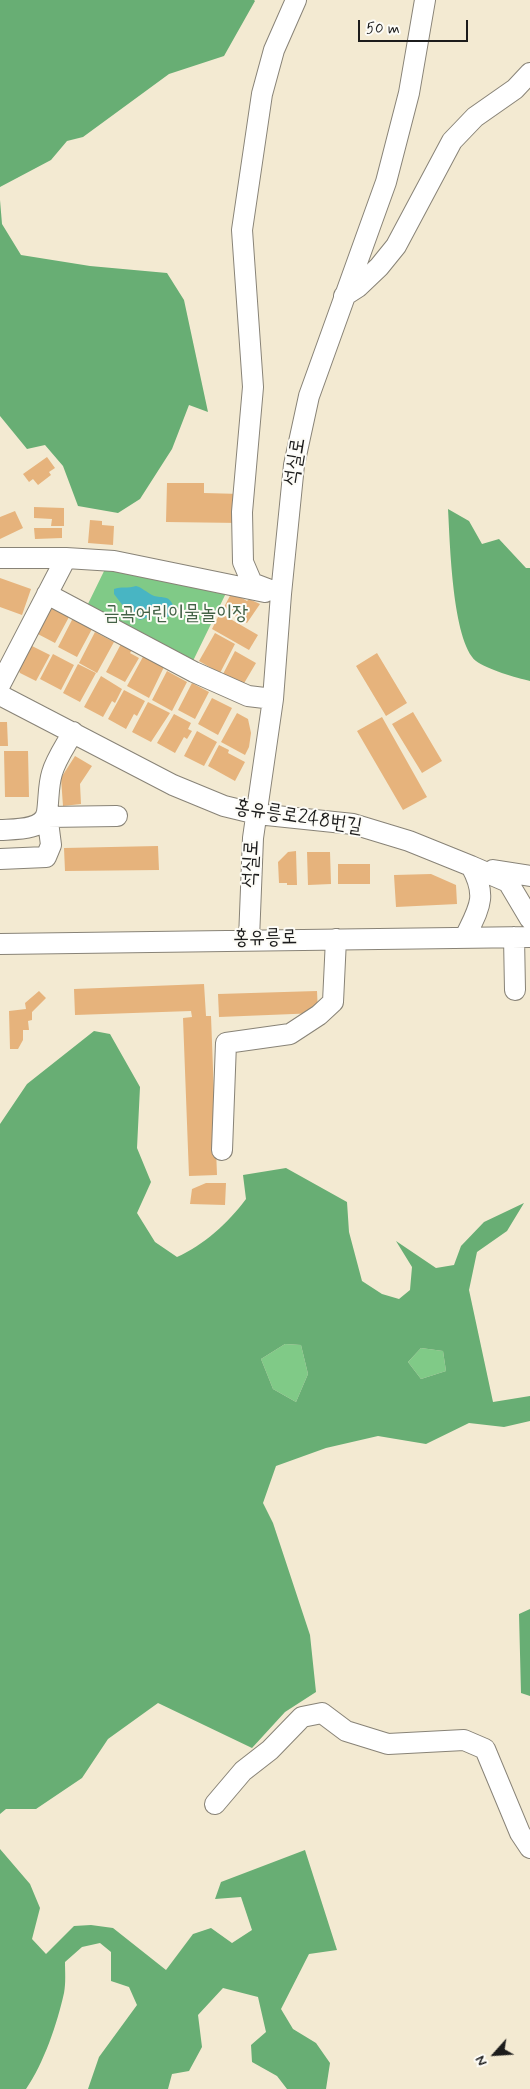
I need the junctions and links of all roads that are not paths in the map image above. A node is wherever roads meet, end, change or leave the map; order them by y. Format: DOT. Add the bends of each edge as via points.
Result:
graph roads {
  1 [pos="296,0"];
  2 [pos="425,0"];
  3 [pos="530,73"];
  4 [pos="344,296"];
  5 [pos="0,558"];
  6 [pos="66,558"];
  7 [pos="47,594"];
  8 [pos="281,594"];
  9 [pos="0,684"];
  10 [pos="0,695"];
  11 [pos="273,700"];
  12 [pos="73,732"];
  13 [pos="257,814"];
  14 [pos="47,816"];
  15 [pos="117,816"];
  16 [pos="0,830"];
  17 [pos="0,859"];
  18 [pos="472,866"];
  19 [pos="530,876"];
  20 [pos="530,919"];
  21 [pos="465,937"];
  22 [pos="522,937"];
  23 [pos="249,939"];
  24 [pos="336,939"];
  25 [pos="0,944"];
  26 [pos="514,990"];
  27 [pos="222,1150"];
  28 [pos="215,1804"];
  29 [pos="530,1848"];
  1 -- 8 [label="street" via="274,50 262,94 242,230 254,388 242,512 243,562 252,584"];
  2 -- 4 [label="street, 석실로" via="409,93 386,182"];
  3 -- 4 [label="street" via="515,90 476,117 452,141 396,246 365,281"];
  4 -- 8 [label="street, 석실로" via="308,396 294,465"];
  5 -- 6 [label="street"];
  6 -- 7 [label="street"];
  6 -- 8 [label="street" via="114,561"];
  7 -- 9 [label="street"];
  7 -- 11 [label="street" via="194,672 248,696"];
  8 -- 11 [label="street, 석실로"];
  10 -- 12 [label="street, 홍유릉로248번길"];
  11 -- 13 [label="street, 석실로"];
  12 -- 13 [label="street, 홍유릉로248번길" via="173,785 224,806"];
  12 -- 14 [label="street" via="52,772"];
  13 -- 18 [label="street, 홍유릉로248번길" via="353,824"];
  13 -- 23 [label="street, 석실로"];
  14 -- 15 [label="street"];
  14 -- 16 [label="street" via="27,828"];
  14 -- 17 [label="street" via="51,845 46,857"];
  18 -- 19 [label="street"];
  18 -- 20 [label="street, 홍유릉로248번길" via="508,882"];
  18 -- 21 [label="street" via="480,882 480,904"];
  21 -- 22 [label="street, 홍유릉로"];
  21 -- 24 [label="street, 홍유릉로"];
  22 -- 26 [label="street"];
  23 -- 24 [label="street, 홍유릉로"];
  23 -- 25 [label="street, 홍유릉로"];
  24 -- 27 [label="street" via="333,1002 290,1034 226,1043"];
  28 -- 29 [label="street" via="243,1771 270,1750 302,1717 322,1713 346,1731 388,1744 464,1740 485,1750 520,1833"];
}
